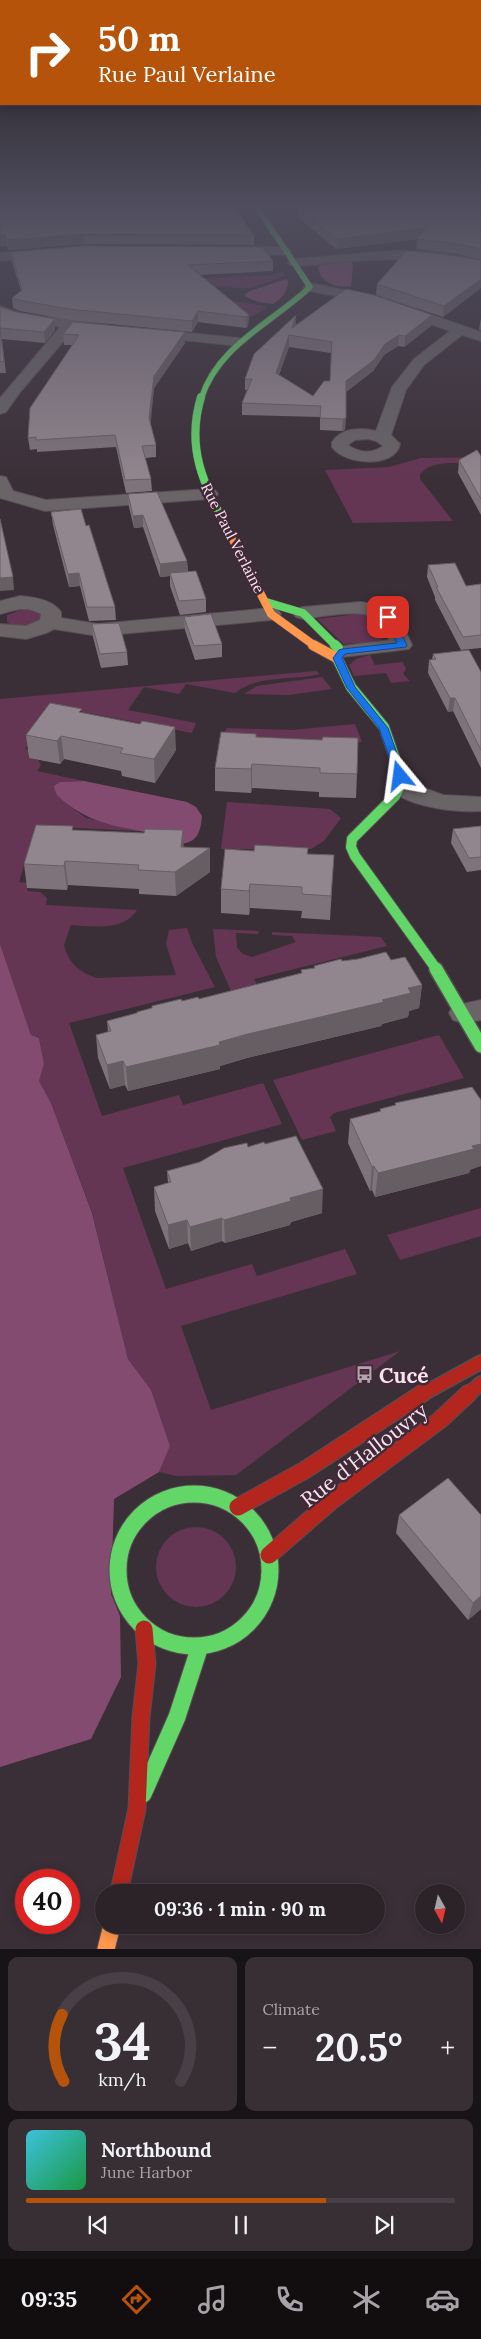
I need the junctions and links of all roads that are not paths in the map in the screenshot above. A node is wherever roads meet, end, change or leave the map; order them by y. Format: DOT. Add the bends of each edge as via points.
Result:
graph roads {
  1 [pos="298,300"];
  2 [pos="373,300"];
  3 [pos="0,310"];
  4 [pos="69,326"];
  5 [pos="116,330"];
  6 [pos="460,330"];
  7 [pos="135,332"];
  8 [pos="481,337"];
  9 [pos="239,342"];
  10 [pos="0,409"];
  11 [pos="382,437"];
  12 [pos="0,482"];
  13 [pos="209,494"];
  14 [pos="0,608"];
  15 [pos="268,608"];
  16 [pos="303,613"];
  17 [pos="50,622"];
  18 [pos="0,630"];
  19 [pos="340,655"];
  20 [pos="400,786"];
  21 [pos="481,804"];
  22 [pos="472,1012"];
  23 [pos="481,1046"];
  24 [pos="481,1362"];
  25 [pos="481,1383"];
  26 [pos="238,1508"];
  27 [pos="269,1555"];
  28 [pos="144,1629"];
  29 [pos="200,1646"];
  30 [pos="137,1809"];
  31 [pos="121,1884"];
  32 [pos="110,1934"];
  33 [pos="106,1949"];
  1 -- 9 [label="street, Rue Paul Verlaine"];
  2 -- 6 [label="street"];
  3 -- 4 [label="street" via="17,317"];
  4 -- 5 [label="street"];
  4 -- 10 [label="street"];
  6 -- 8 [label="street"];
  6 -- 11 [label="street" via="419,362 398,390"];
  7 -- 9 [label="street"];
  9 -- 13 [label="street, Rue Paul Verlaine" via="213,370 199,402 194,440 202,479"];
  12 -- 13 [label="street" via="4,494 45,506"];
  13 -- 15 [label="street, Rue Paul Verlaine"];
  14 -- 17 [label="street" via="25,602 42,605 51,612"];
  15 -- 16 [label="street, Rue Paul Verlaine"];
  15 -- 17 [label="street" via="98,630"];
  15 -- 19 [label="street, Rue Paul Verlaine" via="305,641"];
  16 -- 19 [label="street, Rue Paul Verlaine"];
  16 -- 19 [label="street, Rue Paul Verlaine" via="358,608 378,610 388,617 402,645"];
  17 -- 18 [label="street" via="28,633"];
  19 -- 20 [label="street" via="351,688 384,728 399,766"];
  20 -- 21 [label="street" via="442,804"];
  20 -- 22 [label="street" via="395,796 352,839 351,847 437,971"];
  22 -- 23 [label="street"];
  24 -- 26 [label="street, Rue d'Hallouvry" via="413,1399 305,1470"];
  25 -- 27 [label="street, Rue d'Hallouvry" via="440,1420 330,1502"];
  26 -- 27 [label="street" via="259,1528"];
  26 -- 28 [label="street" via="203,1494 184,1495 149,1509 135,1523 124,1539 118,1558 117,1578 125,1606"];
  27 -- 29 [label="street" via="271,1574 255,1615 241,1633"];
  28 -- 29 [label="street" via="161,1640 181,1646"];
  28 -- 30 [label="street" via="147,1664"];
  29 -- 30 [label="street" via="177,1717"];
  30 -- 31 [label="street"];
  32 -- 33 [label="street"];
}
